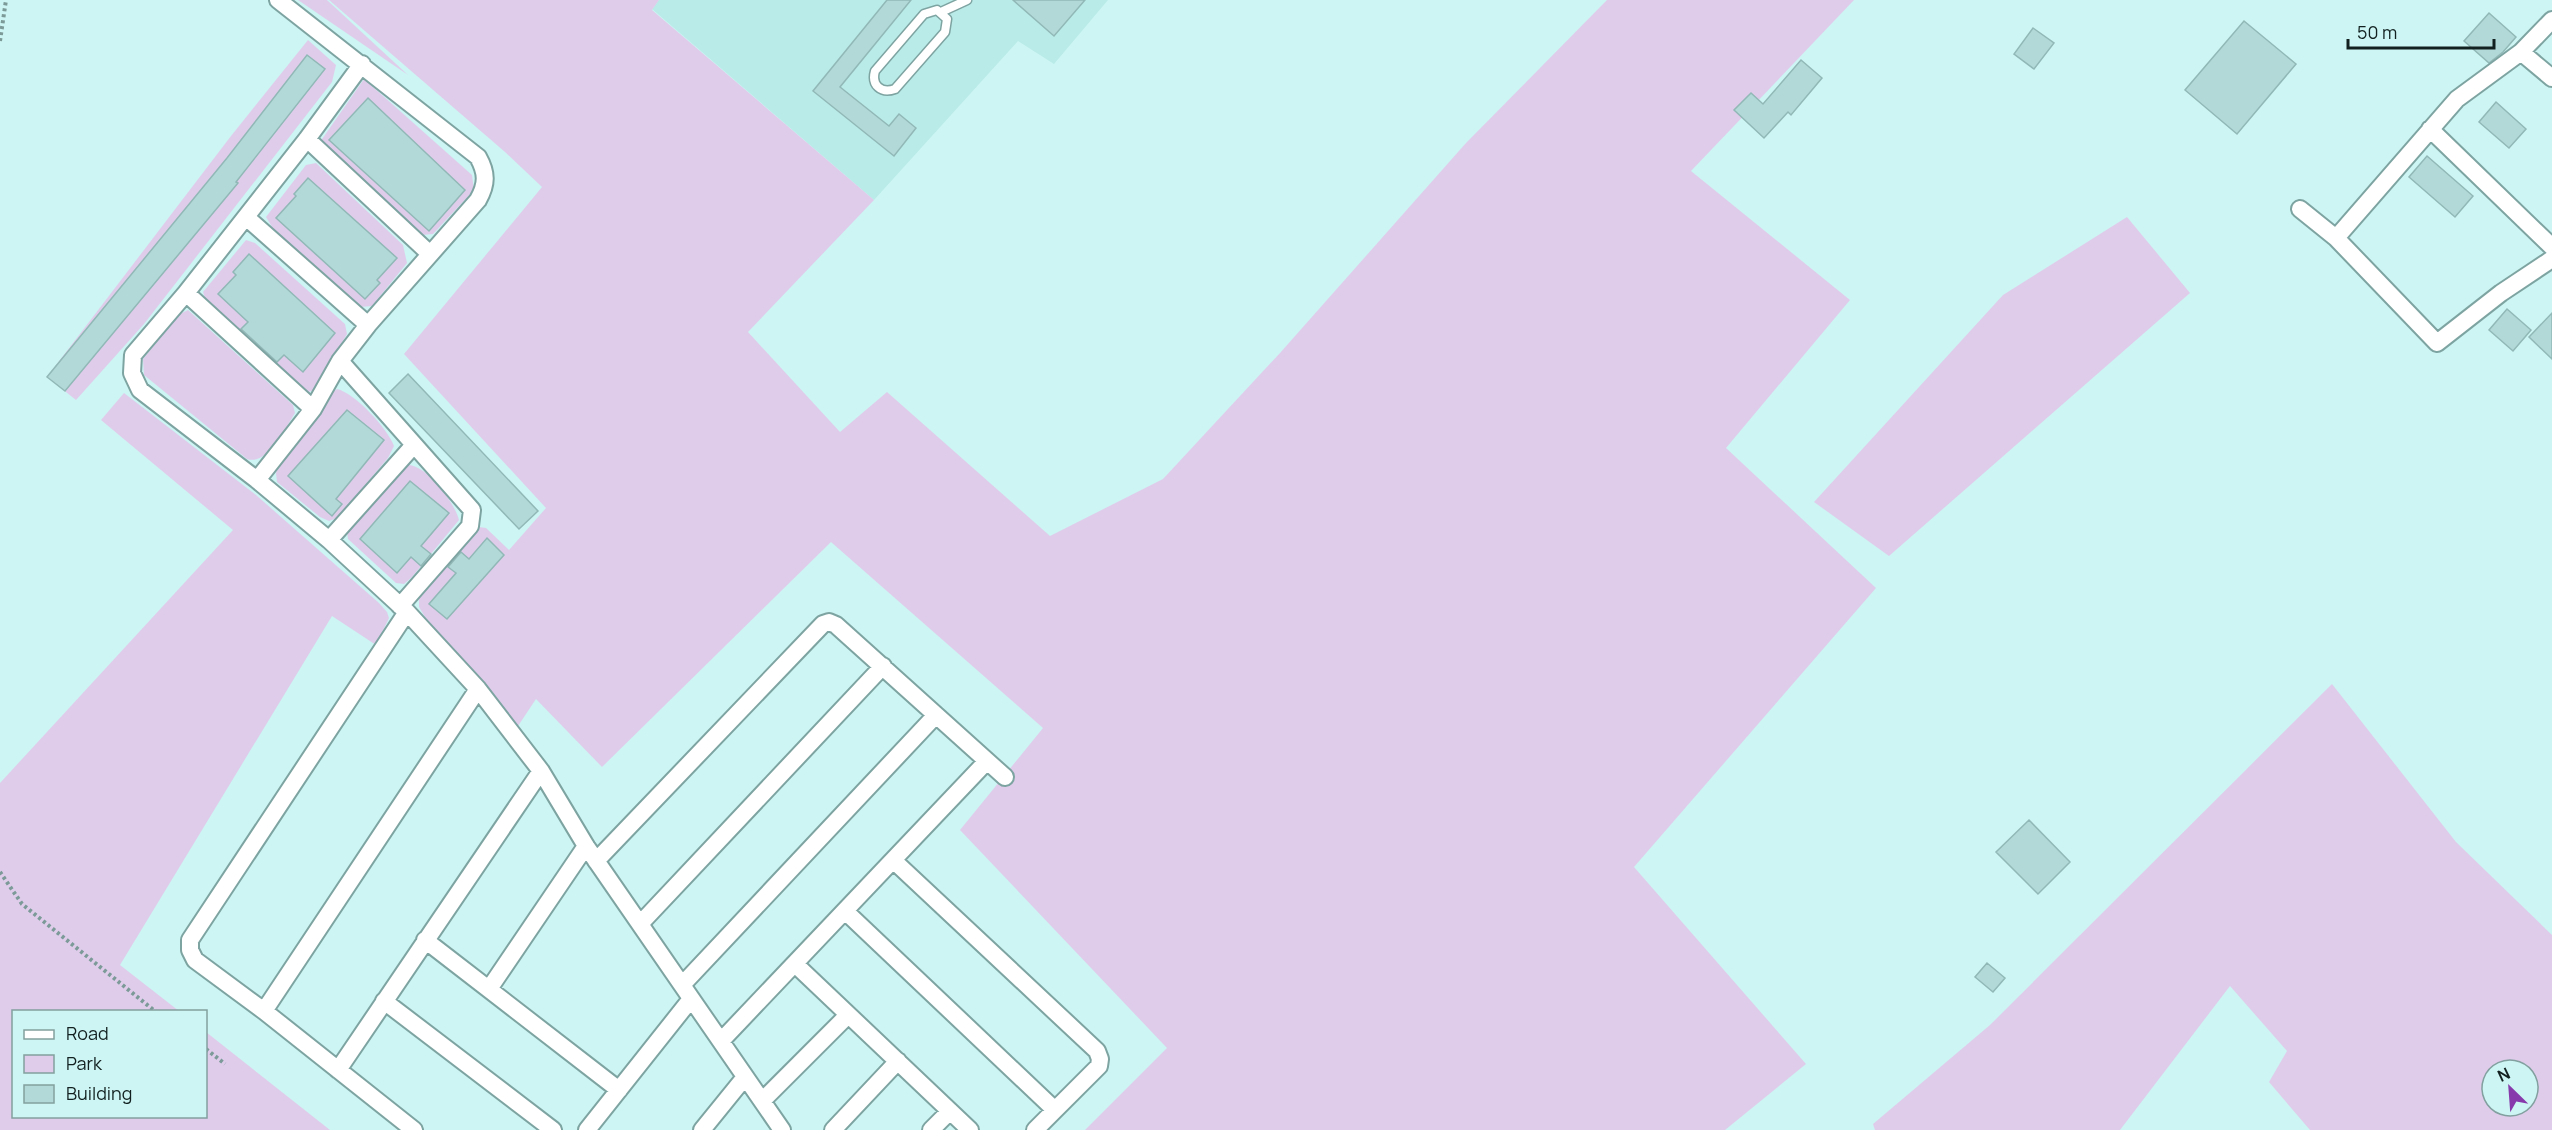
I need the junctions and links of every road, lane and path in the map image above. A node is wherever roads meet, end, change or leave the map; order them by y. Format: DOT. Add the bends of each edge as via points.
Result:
graph roads {
  1 [pos="6,0"];
  2 [pos="278,0"];
  3 [pos="967,0"];
  4 [pos="941,12"];
  5 [pos="2552,21"];
  6 [pos="0,41"];
  7 [pos="2521,52"];
  8 [pos="362,64"];
  9 [pos="2552,78"];
  10 [pos="2430,129"];
  11 [pos="307,139"];
  12 [pos="2300,209"];
  13 [pos="246,218"];
  14 [pos="2336,238"];
  15 [pos="2552,247"];
  16 [pos="429,253"];
  17 [pos="2552,259"];
  18 [pos="186,294"];
  19 [pos="368,324"];
  20 [pos="340,361"];
  21 [pos="313,409"];
  22 [pos="413,446"];
  23 [pos="257,480"];
  24 [pos="329,540"];
  25 [pos="404,609"];
  26 [pos="883,666"];
  27 [pos="478,689"];
  28 [pos="936,715"];
  29 [pos="987,761"];
  30 [pos="541,771"];
  31 [pos="1005,777"];
  32 [pos="586,846"];
  33 [pos="893,860"];
  34 [pos="596,861"];
  35 [pos="0,872"];
  36 [pos="845,911"];
  37 [pos="640,924"];
  38 [pos="425,940"];
  39 [pos="795,964"];
  40 [pos="489,989"];
  41 [pos="687,992"];
  42 [pos="384,1001"];
  43 [pos="155,1010"];
  44 [pos="264,1011"];
  45 [pos="848,1015"];
  46 [pos="721,1041"];
  47 [pos="207,1050"];
  48 [pos="898,1061"];
  49 [pos="225,1064"];
  50 [pos="338,1070"];
  51 [pos="745,1077"];
  52 [pos="619,1090"];
  53 [pos="762,1101"];
  54 [pos="1055,1110"];
  55 [pos="950,1111"];
  56 [pos="414,1130"];
  57 [pos="553,1130"];
  58 [pos="587,1130"];
  59 [pos="702,1130"];
  60 [pos="782,1130"];
  61 [pos="833,1130"];
  62 [pos="931,1130"];
  63 [pos="970,1130"];
  64 [pos="1035,1130"];
  1 -- 6 [label="path"];
  2 -- 8 [label="street"];
  3 -- 4 [label="lane"];
  4 -- 4 [label="lane" via="932,10 924,14 875,71 878,87 886,91 895,89 945,32 948,24"];
  5 -- 7 [label="street"];
  7 -- 9 [label="street"];
  7 -- 10 [label="street" via="2457,99"];
  8 -- 11 [label="street"];
  8 -- 16 [label="street" via="478,157 484,168 486,180 478,200"];
  10 -- 14 [label="street"];
  10 -- 15 [label="street"];
  11 -- 13 [label="street"];
  11 -- 16 [label="street"];
  12 -- 14 [label="street"];
  13 -- 18 [label="street"];
  13 -- 19 [label="street"];
  14 -- 17 [label="street" via="2437,343"];
  16 -- 19 [label="street"];
  18 -- 21 [label="street"];
  18 -- 23 [label="street" via="133,355 135,382 140,390"];
  19 -- 20 [label="street"];
  20 -- 21 [label="street"];
  20 -- 22 [label="street"];
  21 -- 23 [label="street"];
  22 -- 24 [label="street"];
  22 -- 25 [label="street" via="470,506 472,516 470,526"];
  23 -- 24 [label="street"];
  24 -- 25 [label="street"];
  25 -- 27 [label="street"];
  25 -- 44 [label="street" via="190,940 195,960"];
  26 -- 28 [label="street"];
  26 -- 34 [label="street" via="836,625 823,624"];
  26 -- 37 [label="street"];
  27 -- 30 [label="street"];
  27 -- 44 [label="street"];
  28 -- 29 [label="street"];
  28 -- 41 [label="street"];
  29 -- 31 [label="street"];
  29 -- 33 [label="street"];
  30 -- 32 [label="street"];
  30 -- 38 [label="street"];
  32 -- 34 [label="street"];
  32 -- 40 [label="street"];
  33 -- 36 [label="street"];
  33 -- 54 [label="street" via="1097,1051 1099,1066"];
  34 -- 37 [label="street"];
  35 -- 43 [label="path" via="22,904"];
  36 -- 39 [label="street"];
  36 -- 54 [label="street"];
  37 -- 41 [label="street"];
  38 -- 40 [label="street"];
  38 -- 42 [label="street"];
  39 -- 45 [label="street"];
  39 -- 46 [label="street"];
  40 -- 52 [label="street"];
  41 -- 46 [label="street"];
  41 -- 52 [label="street"];
  42 -- 50 [label="street"];
  42 -- 57 [label="street"];
  44 -- 50 [label="street"];
  45 -- 48 [label="street"];
  45 -- 53 [label="street"];
  46 -- 51 [label="street"];
  47 -- 49 [label="path"];
  48 -- 55 [label="street"];
  48 -- 61 [label="street"];
  50 -- 56 [label="street"];
  51 -- 53 [label="street"];
  51 -- 59 [label="street"];
  52 -- 58 [label="street"];
  53 -- 60 [label="street"];
  54 -- 64 [label="street"];
  55 -- 62 [label="street"];
  55 -- 63 [label="street"];
}
